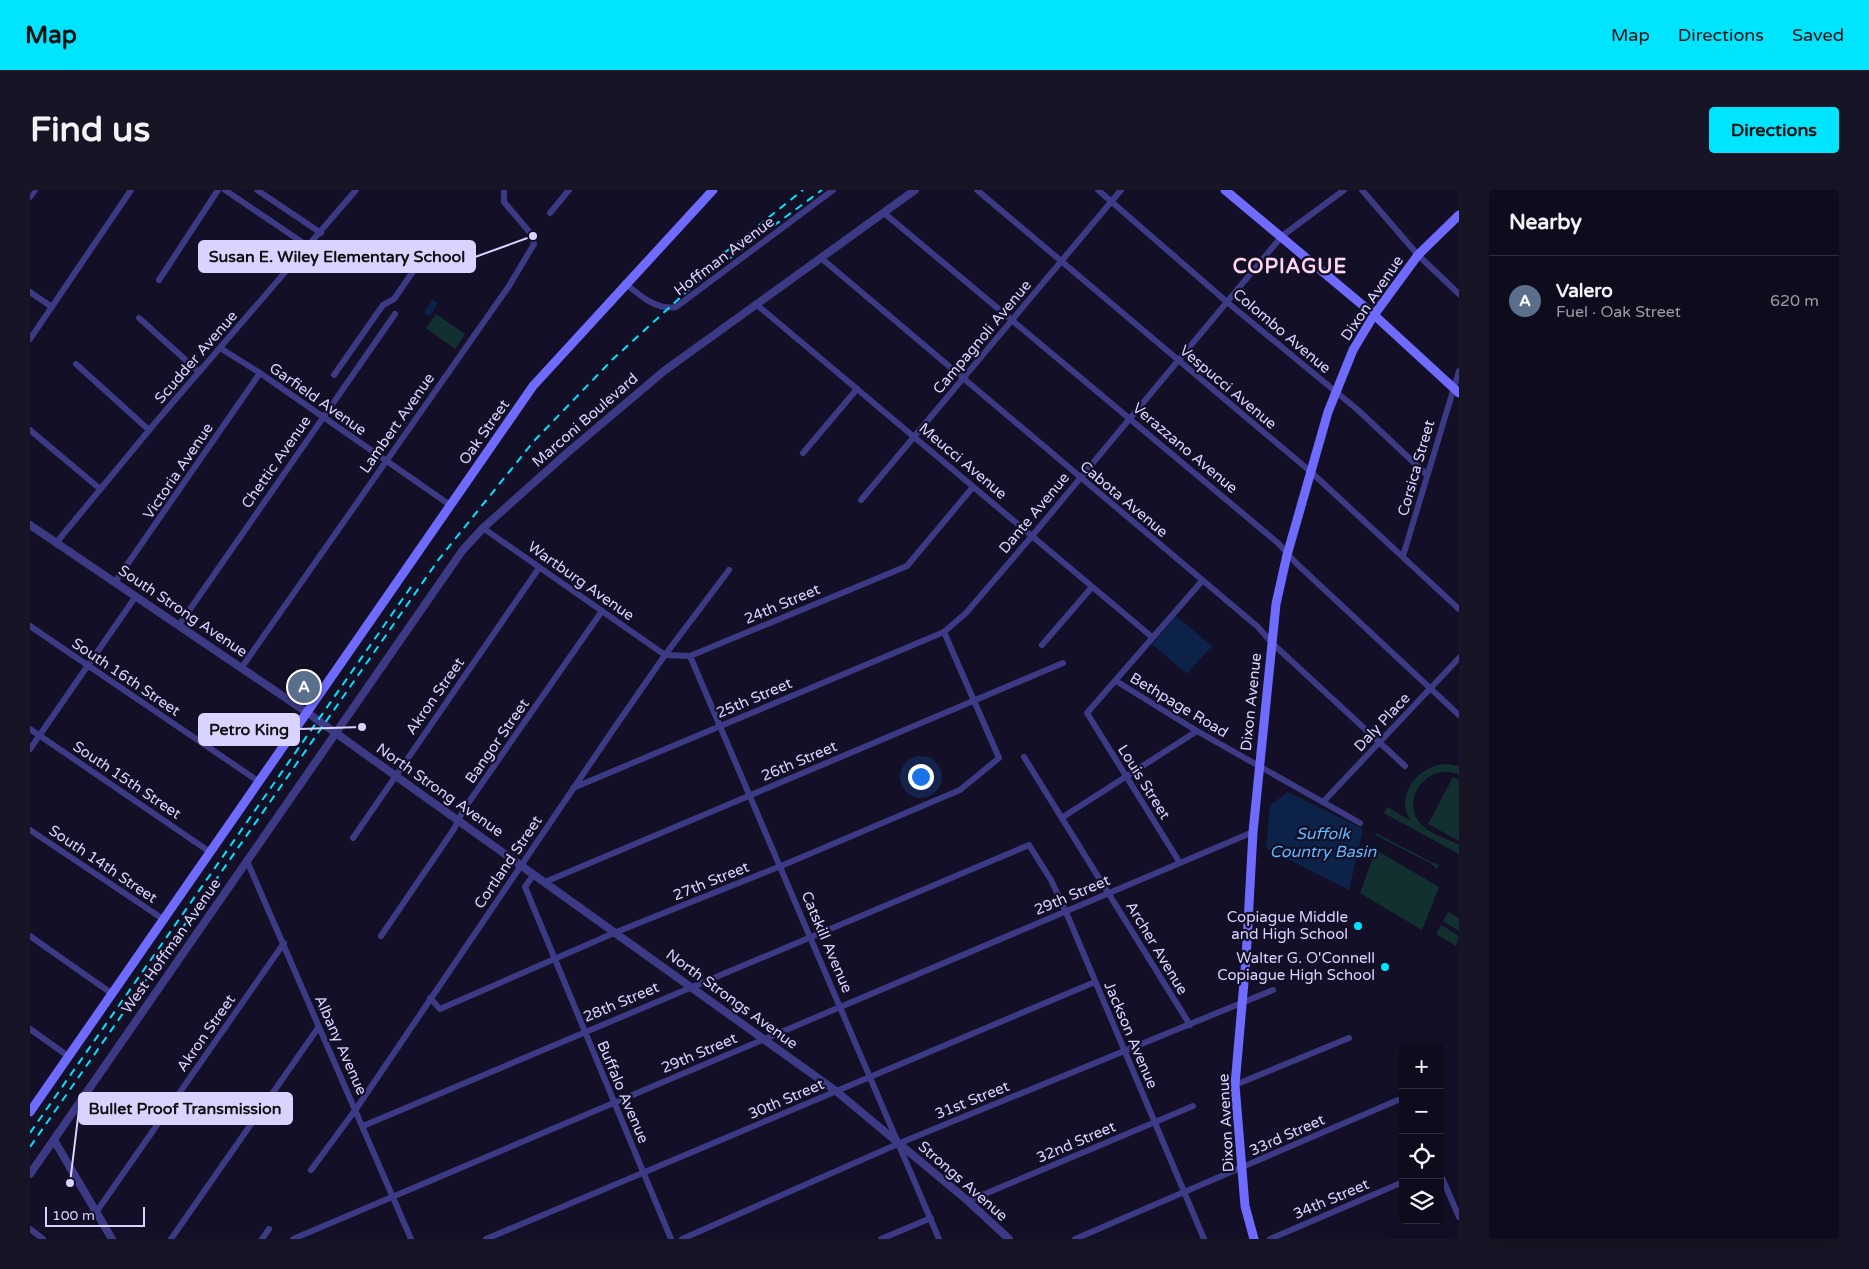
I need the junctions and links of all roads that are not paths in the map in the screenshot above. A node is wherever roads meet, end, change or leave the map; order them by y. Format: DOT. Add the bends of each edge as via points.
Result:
graph roads {
  1 [pos="35,190"];
  2 [pos="131,190"];
  3 [pos="218,190"];
  4 [pos="225,190"];
  5 [pos="257,190"];
  6 [pos="356,190"];
  7 [pos="504,190"];
  8 [pos="569,190"];
  9 [pos="713,190"];
  10 [pos="833,190"];
  11 [pos="915,190"];
  12 [pos="976,190"];
  13 [pos="1098,190"];
  14 [pos="1121,190"];
  15 [pos="1225,190"];
  16 [pos="1344,190"];
  17 [pos="1362,190"];
  18 [pos="30,197"];
  19 [pos="1112,201"];
  20 [pos="550,212"];
  21 [pos="884,213"];
  22 [pos="1459,215"];
  23 [pos="320,233"];
  24 [pos="1282,236"];
  25 [pos="309,247"];
  26 [pos="1418,255"];
  27 [pos="821,258"];
  28 [pos="1062,262"];
  29 [pos="412,273"];
  30 [pos="160,280"];
  31 [pos="625,283"];
  32 [pos="30,292"];
  33 [pos="1459,294"];
  34 [pos="1227,302"];
  35 [pos="757,305"];
  36 [pos="52,307"];
  37 [pos="395,314"];
  38 [pos="1374,315"];
  39 [pos="138,318"];
  40 [pos="1014,319"];
  41 [pos="30,339"];
  42 [pos="220,348"];
  43 [pos="1178,362"];
  44 [pos="76,364"];
  45 [pos="1459,371"];
  46 [pos="199,372"];
  47 [pos="260,373"];
  48 [pos="334,376"];
  49 [pos="964,379"];
  50 [pos="856,389"];
  51 [pos="1456,390"];
  52 [pos="1336,392"];
  53 [pos="322,418"];
  54 [pos="1129,418"];
  55 [pos="30,430"];
  56 [pos="149,430"];
  57 [pos="914,437"];
  58 [pos="803,454"];
  59 [pos="385,461"];
  60 [pos="1311,472"];
  61 [pos="1426,474"];
  62 [pos="1080,478"];
  63 [pos="973,487"];
  64 [pos="99,488"];
  65 [pos="861,500"];
  66 [pos="450,506"];
  67 [pos="30,525"];
  68 [pos="483,528"];
  69 [pos="1032,536"];
  70 [pos="56,543"];
  71 [pos="1287,555"];
  72 [pos="1403,556"];
  73 [pos="539,568"];
  74 [pos="729,570"];
  75 [pos="1202,581"];
  76 [pos="115,582"];
  77 [pos="1092,587"];
  78 [pos="136,596"];
  79 [pos="1459,609"];
  80 [pos="602,611"];
  81 [pos="179,625"];
  82 [pos="30,626"];
  83 [pos="944,632"];
  84 [pos="1152,637"];
  85 [pos="1272,643"];
  86 [pos="1042,645"];
  87 [pos="665,655"];
  88 [pos="690,656"];
  89 [pos="1459,658"];
  90 [pos="1063,663"];
  91 [pos="87,666"];
  92 [pos="242,667"];
  93 [pos="1116,681"];
  94 [pos="1430,689"];
  95 [pos="974,701"];
  96 [pos="305,711"];
  97 [pos="1459,714"];
  98 [pos="320,722"];
  99 [pos="722,725"];
  100 [pos="30,729"];
  101 [pos="1197,731"];
  102 [pos="334,733"];
  103 [pos="39,735"];
  104 [pos="1379,743"];
  105 [pos="30,749"];
  106 [pos="1024,757"];
  107 [pos="1258,766"];
  108 [pos="1405,766"];
  109 [pos="397,776"];
  110 [pos="1126,776"];
  111 [pos="258,781"];
  112 [pos="573,788"];
  113 [pos="751,795"];
  114 [pos="1323,802"];
  115 [pos="1063,817"];
  116 [pos="458,819"];
  117 [pos="1360,823"];
  118 [pos="30,830"];
  119 [pos="1253,832"];
  120 [pos="354,838"];
  121 [pos="1029,845"];
  122 [pos="210,852"];
  123 [pos="247,861"];
  124 [pos="1180,863"];
  125 [pos="522,865"];
  126 [pos="781,866"];
  127 [pos="534,874"];
  128 [pos="545,882"];
  129 [pos="1109,893"];
  130 [pos="1066,912"];
  131 [pos="163,919"];
  132 [pos="614,933"];
  133 [pos="30,936"];
  134 [pos="381,936"];
  135 [pos="811,936"];
  136 [pos="284,943"];
  137 [pos="555,960"];
  138 [pos="1096,982"];
  139 [pos="691,986"];
  140 [pos="1273,990"];
  141 [pos="111,993"];
  142 [pos="432,1001"];
  143 [pos="1242,1003"];
  144 [pos="841,1007"];
  145 [pos="1190,1025"];
  146 [pos="318,1028"];
  147 [pos="30,1029"];
  148 [pos="584,1032"];
  149 [pos="1349,1038"];
  150 [pos="763,1040"];
  151 [pos="1125,1052"];
  152 [pos="68,1056"];
  153 [pos="870,1076"];
  154 [pos="1235,1086"];
  155 [pos="836,1091"];
  156 [pos="1398,1100"];
  157 [pos="613,1103"];
  158 [pos="1193,1106"];
  159 [pos="356,1109"];
  160 [pos="30,1112"];
  161 [pos="1154,1122"];
  162 [pos="363,1126"];
  163 [pos="54,1140"];
  164 [pos="900,1143"];
  165 [pos="1241,1169"];
  166 [pos="311,1170"];
  167 [pos="644,1173"];
  168 [pos="30,1174"];
  169 [pos="1443,1179"];
  170 [pos="1399,1184"];
  171 [pos="1184,1193"];
  172 [pos="393,1197"];
  173 [pos="968,1201"];
  174 [pos="97,1211"];
  175 [pos="1459,1217"];
  176 [pos="930,1218"];
  177 [pos="30,1229"];
  178 [pos="269,1229"];
  179 [pos="43,1239"];
  180 [pos="112,1239"];
  181 [pos="170,1239"];
  182 [pos="262,1239"];
  183 [pos="293,1239"];
  184 [pos="411,1239"];
  185 [pos="486,1239"];
  186 [pos="671,1239"];
  187 [pos="682,1239"];
  188 [pos="881,1239"];
  189 [pos="939,1239"];
  190 [pos="1009,1239"];
  191 [pos="1075,1239"];
  192 [pos="1204,1239"];
  193 [pos="1254,1239"];
  194 [pos="1270,1239"];
  1 -- 18 [label="street"];
  2 -- 36 [label="street"];
  3 -- 30 [label="street"];
  4 -- 25 [label="street"];
  5 -- 23 [label="street"];
  6 -- 23 [label="street, Scudder Avenue"];
  7 -- 59 [label="street, Lambert Avenue" via="504,202 532,235 534,244 509,286"];
  8 -- 20 [label="street"];
  9 -- 31 [label="main road, Oak Street"];
  10 -- 31 [label="street, Hoffman Avenue" via="676,307 668,309 646,300"];
  11 -- 21 [label="street, Marconi Boulevard"];
  12 -- 28 [label="street, Vespucci Avenue"];
  13 -- 19 [label="street, Colombo Avenue"];
  14 -- 19 [label="street, Campagnoli Avenue"];
  15 -- 24 [label="main road"];
  16 -- 24 [label="street, Dante Avenue"];
  17 -- 26 [label="street"];
  19 -- 28 [label="street, Campagnoli Avenue"];
  19 -- 34 [label="street, Colombo Avenue"];
  21 -- 27 [label="street, Marconi Boulevard"];
  21 -- 40 [label="street, Verazzano Avenue"];
  22 -- 26 [label="main road, Dixon Avenue"];
  23 -- 25 [label="street, Scudder Avenue"];
  24 -- 34 [label="street, Dante Avenue"];
  24 -- 38 [label="main road"];
  25 -- 42 [label="street, Scudder Avenue"];
  26 -- 33 [label="street"];
  26 -- 38 [label="main road, Dixon Avenue"];
  27 -- 35 [label="street, Marconi Boulevard"];
  27 -- 49 [label="street, Cabota Avenue"];
  28 -- 40 [label="street, Campagnoli Avenue"];
  28 -- 43 [label="street, Vespucci Avenue"];
  29 -- 48 [label="street" via="394,299 383,305"];
  31 -- 66 [label="main road, Oak Street" via="533,386"];
  32 -- 36 [label="street"];
  34 -- 43 [label="street, Dante Avenue"];
  34 -- 52 [label="street, Colombo Avenue"];
  35 -- 50 [label="street, Meucci Avenue"];
  35 -- 68 [label="street, Marconi Boulevard" via="623,404"];
  36 -- 41 [label="street"];
  37 -- 53 [label="street, Chettic Avenue"];
  38 -- 51 [label="main road"];
  38 -- 52 [label="main road, Dixon Avenue" via="1353,350"];
  39 -- 46 [label="street"];
  40 -- 49 [label="street, Campagnoli Avenue"];
  40 -- 54 [label="street, Verazzano Avenue"];
  42 -- 46 [label="street, Scudder Avenue"];
  42 -- 47 [label="street, Garfield Avenue"];
  43 -- 54 [label="street, Dante Avenue"];
  43 -- 60 [label="street, Vespucci Avenue"];
  44 -- 56 [label="street"];
  45 -- 51 [label="street, Corsica Street"];
  46 -- 56 [label="street, Scudder Avenue"];
  47 -- 53 [label="street, Garfield Avenue"];
  47 -- 76 [label="street, Victoria Avenue"];
  49 -- 57 [label="street, Campagnoli Avenue"];
  49 -- 62 [label="street, Cabota Avenue"];
  50 -- 57 [label="street, Meucci Avenue"];
  50 -- 58 [label="street"];
  51 -- 61 [label="street, Corsica Street"];
  52 -- 60 [label="main road, Dixon Avenue"];
  52 -- 61 [label="street, Colombo Avenue"];
  53 -- 59 [label="street, Garfield Avenue"];
  53 -- 81 [label="street, Chettic Avenue"];
  54 -- 62 [label="street, Dante Avenue"];
  54 -- 71 [label="street, Verazzano Avenue" via="1278,543"];
  55 -- 64 [label="street"];
  56 -- 64 [label="street, Scudder Avenue"];
  57 -- 63 [label="street, Meucci Avenue"];
  57 -- 65 [label="street, Campagnoli Avenue"];
  59 -- 66 [label="street, Garfield Avenue"];
  59 -- 92 [label="street, Lambert Avenue"];
  60 -- 71 [label="main road, Dixon Avenue"];
  60 -- 72 [label="street, Vespucci Avenue"];
  61 -- 72 [label="street, Corsica Street"];
  62 -- 69 [label="street, Dante Avenue"];
  62 -- 75 [label="street, Cabota Avenue"];
  63 -- 69 [label="street, Meucci Avenue"];
  63 -- 88 [label="street, 24th Street" via="907,566"];
  64 -- 70 [label="street, Scudder Avenue"];
  66 -- 96 [label="main road, Oak Street"];
  67 -- 70 [label="street, South Strong Avenue"];
  68 -- 73 [label="street, Wartburg Avenue"];
  68 -- 102 [label="street, Marconi Boulevard" via="458,556"];
  69 -- 77 [label="street, Meucci Avenue"];
  69 -- 83 [label="street, Dante Avenue" via="966,613"];
  70 -- 76 [label="street, South Strong Avenue"];
  71 -- 85 [label="main road, Dixon Avenue" via="1276,604"];
  71 -- 94 [label="street, Verazzano Avenue"];
  72 -- 79 [label="street, Vespucci Avenue"];
  73 -- 80 [label="street, Wartburg Avenue"];
  73 -- 109 [label="street, Akron Street"];
  74 -- 87 [label="street, Cortland Street"];
  75 -- 84 [label="street"];
  75 -- 85 [label="street, Cabota Avenue" via="1258,627"];
  76 -- 78 [label="street, South Strong Avenue"];
  77 -- 84 [label="street, Meucci Avenue"];
  77 -- 86 [label="street"];
  78 -- 81 [label="street, South Strong Avenue"];
  78 -- 91 [label="street"];
  80 -- 87 [label="street, Wartburg Avenue"];
  80 -- 116 [label="street, Bangor Street"];
  81 -- 92 [label="street, South Strong Avenue"];
  82 -- 91 [label="street, South 16th Street"];
  83 -- 95 [label="street"];
  83 -- 99 [label="street, 25th Street"];
  84 -- 93 [label="street"];
  85 -- 104 [label="street, Cabota Avenue"];
  85 -- 107 [label="main road, Dixon Avenue"];
  87 -- 88 [label="street, 24th Street"];
  87 -- 112 [label="street, Cortland Street"];
  88 -- 99 [label="street, Catskill Avenue"];
  89 -- 94 [label="street, Daly Place"];
  90 -- 95 [label="street, 26th Street"];
  91 -- 103 [label="street"];
  91 -- 111 [label="street, South 16th Street"];
  92 -- 96 [label="street, South Strong Avenue"];
  93 -- 101 [label="street, Bethpage Road"];
  93 -- 110 [label="street, Louis Street" via="1087,713"];
  94 -- 97 [label="street, Verazzano Avenue"];
  94 -- 104 [label="street, Daly Place"];
  95 -- 113 [label="street, 26th Street"];
  95 -- 126 [label="street, 27th Street" via="999,758 960,790"];
  96 -- 98 [label="street, South Strong Avenue"];
  96 -- 111 [label="main road, West Hoffman Avenue"];
  98 -- 102 [label="street, North Strong Avenue"];
  99 -- 112 [label="street, 25th Street"];
  99 -- 113 [label="street, Catskill Avenue"];
  100 -- 103 [label="street, South 15th Street"];
  101 -- 107 [label="street, Bethpage Road"];
  101 -- 110 [label="street"];
  102 -- 109 [label="street, North Strong Avenue"];
  102 -- 123 [label="street, West Hoffman Avenue"];
  103 -- 105 [label="street"];
  103 -- 122 [label="street, South 15th Street"];
  104 -- 108 [label="street, Cabota Avenue"];
  104 -- 114 [label="street, Daly Place"];
  106 -- 115 [label="street, Archer Avenue"];
  107 -- 114 [label="street, Bethpage Road"];
  107 -- 119 [label="main road, Dixon Avenue"];
  109 -- 116 [label="street, North Strong Avenue"];
  109 -- 120 [label="street, Akron Street"];
  110 -- 115 [label="street"];
  110 -- 124 [label="street, Louis Street"];
  111 -- 122 [label="main road, West Hoffman Avenue"];
  112 -- 125 [label="street, Cortland Street"];
  113 -- 126 [label="street, Catskill Avenue"];
  113 -- 128 [label="street, 26th Street"];
  114 -- 117 [label="street, Bethpage Road"];
  115 -- 129 [label="street, Archer Avenue"];
  116 -- 125 [label="street, North Strong Avenue"];
  116 -- 134 [label="street, Bangor Street"];
  118 -- 131 [label="street, South 14th Street"];
  119 -- 124 [label="street, 29th Street"];
  119 -- 143 [label="main road, Dixon Avenue"];
  121 -- 130 [label="street, Jackson Avenue"];
  121 -- 135 [label="street, 28th Street"];
  122 -- 131 [label="main road, West Hoffman Avenue"];
  123 -- 136 [label="street, Albany Avenue"];
  123 -- 163 [label="street, West Hoffman Avenue"];
  124 -- 129 [label="street, 29th Street"];
  125 -- 127 [label="street, North Strong Avenue"];
  125 -- 142 [label="street, Cortland Street"];
  126 -- 132 [label="street, 27th Street"];
  126 -- 135 [label="street, Catskill Avenue"];
  127 -- 128 [label="street, North Strong Avenue"];
  127 -- 137 [label="street, Buffalo Avenue" via="524,887"];
  128 -- 132 [label="street, North Strongs Avenue"];
  129 -- 130 [label="street, 29th Street"];
  129 -- 145 [label="street, Archer Avenue"];
  130 -- 138 [label="street, Jackson Avenue"];
  130 -- 144 [label="street, 29th Street"];
  131 -- 141 [label="main road, West Hoffman Avenue"];
  132 -- 137 [label="street, 27th Street"];
  132 -- 139 [label="street, North Strongs Avenue"];
  133 -- 141 [label="street"];
  135 -- 139 [label="street, 28th Street"];
  135 -- 144 [label="street, Catskill Avenue"];
  136 -- 146 [label="street, Albany Avenue"];
  136 -- 174 [label="street, Akron Street"];
  137 -- 142 [label="street, 27th Street" via="440,1009"];
  137 -- 148 [label="street, Buffalo Avenue"];
  138 -- 151 [label="street, Jackson Avenue"];
  138 -- 153 [label="street, 30th Street"];
  139 -- 148 [label="street, 28th Street"];
  139 -- 150 [label="street, North Strongs Avenue"];
  140 -- 143 [label="street, 31st Street"];
  141 -- 152 [label="main road, West Hoffman Avenue"];
  142 -- 159 [label="street, Cortland Street"];
  143 -- 145 [label="street, 31st Street"];
  143 -- 154 [label="main road, Dixon Avenue"];
  144 -- 150 [label="street, 29th Street"];
  144 -- 153 [label="street, Catskill Avenue"];
  145 -- 151 [label="street, 31st Street"];
  146 -- 159 [label="street, Albany Avenue"];
  146 -- 181 [label="street"];
  147 -- 152 [label="street"];
  148 -- 157 [label="street, Buffalo Avenue"];
  148 -- 162 [label="street, 28th Street"];
  149 -- 154 [label="street"];
  150 -- 155 [label="street, North Strongs Avenue"];
  150 -- 157 [label="street, 29th Street"];
  151 -- 161 [label="street, Jackson Avenue"];
  151 -- 164 [label="street, 31st Street"];
  152 -- 160 [label="main road, West Hoffman Avenue"];
  153 -- 155 [label="street, 30th Street"];
  153 -- 164 [label="street, Catskill Avenue"];
  154 -- 165 [label="main road, Dixon Avenue"];
  155 -- 164 [label="street, North Strongs Avenue"];
  155 -- 167 [label="street, 30th Street"];
  156 -- 165 [label="street, 33rd Street"];
  157 -- 167 [label="street, Buffalo Avenue"];
  157 -- 172 [label="street, 29th Street"];
  158 -- 161 [label="street, 32nd Street"];
  159 -- 162 [label="street, Albany Avenue"];
  159 -- 166 [label="street, Cortland Street"];
  161 -- 171 [label="street, Jackson Avenue"];
  161 -- 173 [label="street, 32nd Street"];
  162 -- 172 [label="street, Albany Avenue"];
  163 -- 168 [label="street, West Hoffman Avenue"];
  163 -- 174 [label="street"];
  164 -- 173 [label="street, Strongs Avenue"];
  164 -- 176 [label="street, Catskill Avenue"];
  164 -- 187 [label="street, 31st Street"];
  165 -- 171 [label="street, 33rd Street"];
  165 -- 193 [label="main road, Dixon Avenue" via="1245,1206"];
  167 -- 185 [label="street, 30th Street"];
  167 -- 186 [label="street, Buffalo Avenue"];
  169 -- 175 [label="street"];
  170 -- 194 [label="street, 34th Street"];
  171 -- 191 [label="street, 33rd Street"];
  171 -- 192 [label="street, Jackson Avenue"];
  172 -- 183 [label="street, 29th Street"];
  172 -- 184 [label="street, Albany Avenue"];
  173 -- 190 [label="street, Strongs Avenue"];
  174 -- 180 [label="street"];
  176 -- 188 [label="street"];
  176 -- 189 [label="street, Catskill Avenue"];
  177 -- 179 [label="street"];
  178 -- 182 [label="street"];
}
